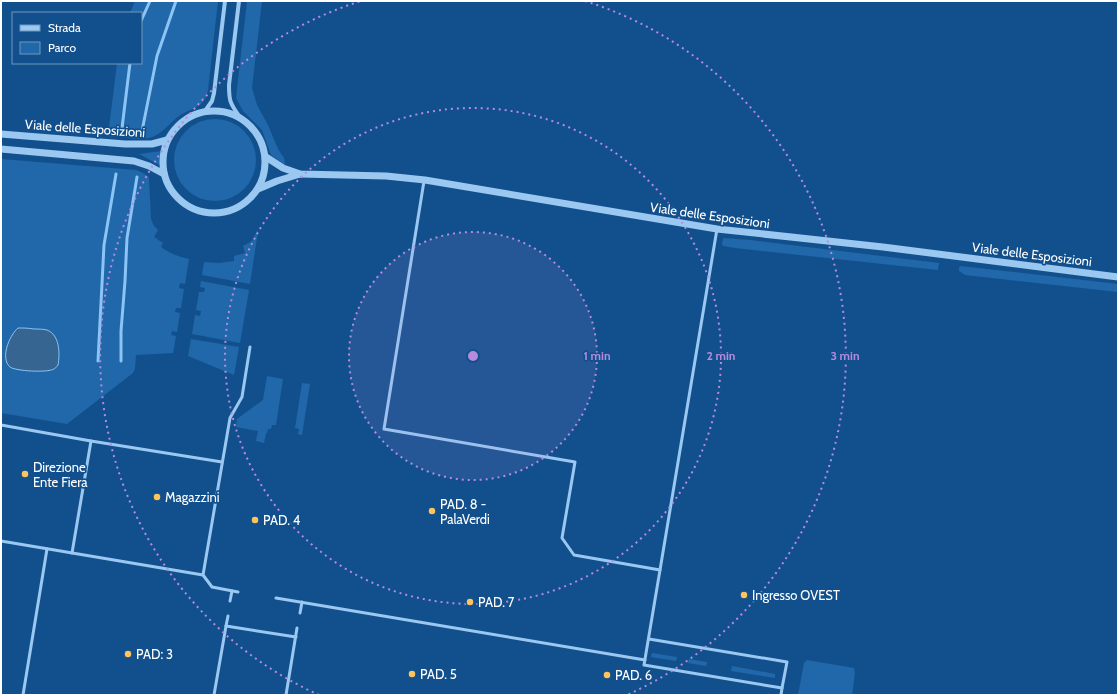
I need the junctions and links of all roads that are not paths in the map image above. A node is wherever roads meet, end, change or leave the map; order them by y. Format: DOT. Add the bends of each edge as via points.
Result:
graph roads {
  1 [pos="225,1"];
  2 [pos="239,1"];
  3 [pos="205,111"];
  4 [pos="239,116"];
  5 [pos="1,134"];
  6 [pos="167,140"];
  7 [pos="1,149"];
  8 [pos="266,157"];
  9 [pos="164,174"];
  10 [pos="300,174"];
  11 [pos="424,180"];
  12 [pos="258,189"];
  13 [pos="717,229"];
  14 [pos="1118,277"];
  15 [pos="250,347"];
  16 [pos="1,425"];
  17 [pos="92,441"];
  18 [pos="222,462"];
  19 [pos="1,541"];
  20 [pos="47,549"];
  21 [pos="72,553"];
  22 [pos="660,570"];
  23 [pos="203,575"];
  24 [pos="232,591"];
  25 [pos="238,592"];
  26 [pos="276,598"];
  27 [pos="230,600"];
  28 [pos="302,602"];
  29 [pos="300,613"];
  30 [pos="228,616"];
  31 [pos="226,626"];
  32 [pos="297,628"];
  33 [pos="296,638"];
  34 [pos="649,639"];
  35 [pos="645,660"];
  36 [pos="782,688"];
  37 [pos="23,695"];
  38 [pos="214,695"];
  39 [pos="286,695"];
  40 [pos="781,695"];
  1 -- 3 [label="street" via="214,93"];
  2 -- 4 [label="street" via="229,95 230,104"];
  3 -- 4 [label="street, Viale delle Esposizioni" via="223,111"];
  3 -- 6 [label="street, Viale delle Esposizioni" via="196,113 175,127"];
  4 -- 8 [label="street, Viale delle Esposizioni" via="252,127 262,142"];
  5 -- 6 [label="street, Viale delle Esposizioni" via="125,144 152,144"];
  6 -- 9 [label="street, Viale delle Esposizioni" via="162,159"];
  7 -- 9 [label="street" via="134,161"];
  8 -- 10 [label="street, Viale delle Esposizioni" via="283,168"];
  8 -- 12 [label="street, Viale delle Esposizioni" via="264,174"];
  9 -- 12 [label="street, Viale delle Esposizioni" via="175,196 190,207 208,213 236,208"];
  10 -- 11 [label="street, Viale delle Esposizioni" via="386,176"];
  10 -- 12 [label="street, Viale delle Esposizioni"];
  11 -- 13 [label="street, Viale delle Esposizioni"];
  11 -- 22 [label="lane" via="384,429 575,462 562,538 574,555"];
  13 -- 14 [label="street, Viale delle Esposizioni"];
  13 -- 22 [label="lane"];
  15 -- 18 [label="lane" via="242,397 230,418"];
  16 -- 17 [label="lane"];
  17 -- 18 [label="lane"];
  17 -- 21 [label="lane"];
  18 -- 23 [label="lane"];
  19 -- 20 [label="lane"];
  20 -- 21 [label="lane"];
  20 -- 37 [label="lane"];
  21 -- 23 [label="lane"];
  22 -- 34 [label="lane"];
  23 -- 24 [label="lane" via="212,587"];
  24 -- 25 [label="lane"];
  24 -- 27 [label="lane"];
  26 -- 28 [label="lane"];
  28 -- 29 [label="lane"];
  28 -- 35 [label="lane"];
  30 -- 31 [label="lane"];
  31 -- 33 [label="lane"];
  31 -- 38 [label="lane"];
  32 -- 33 [label="lane"];
  33 -- 39 [label="lane"];
  34 -- 35 [label="lane"];
  34 -- 36 [label="lane" via="787,662"];
  35 -- 36 [label="lane" via="644,665"];
  36 -- 40 [label="lane"];
}
